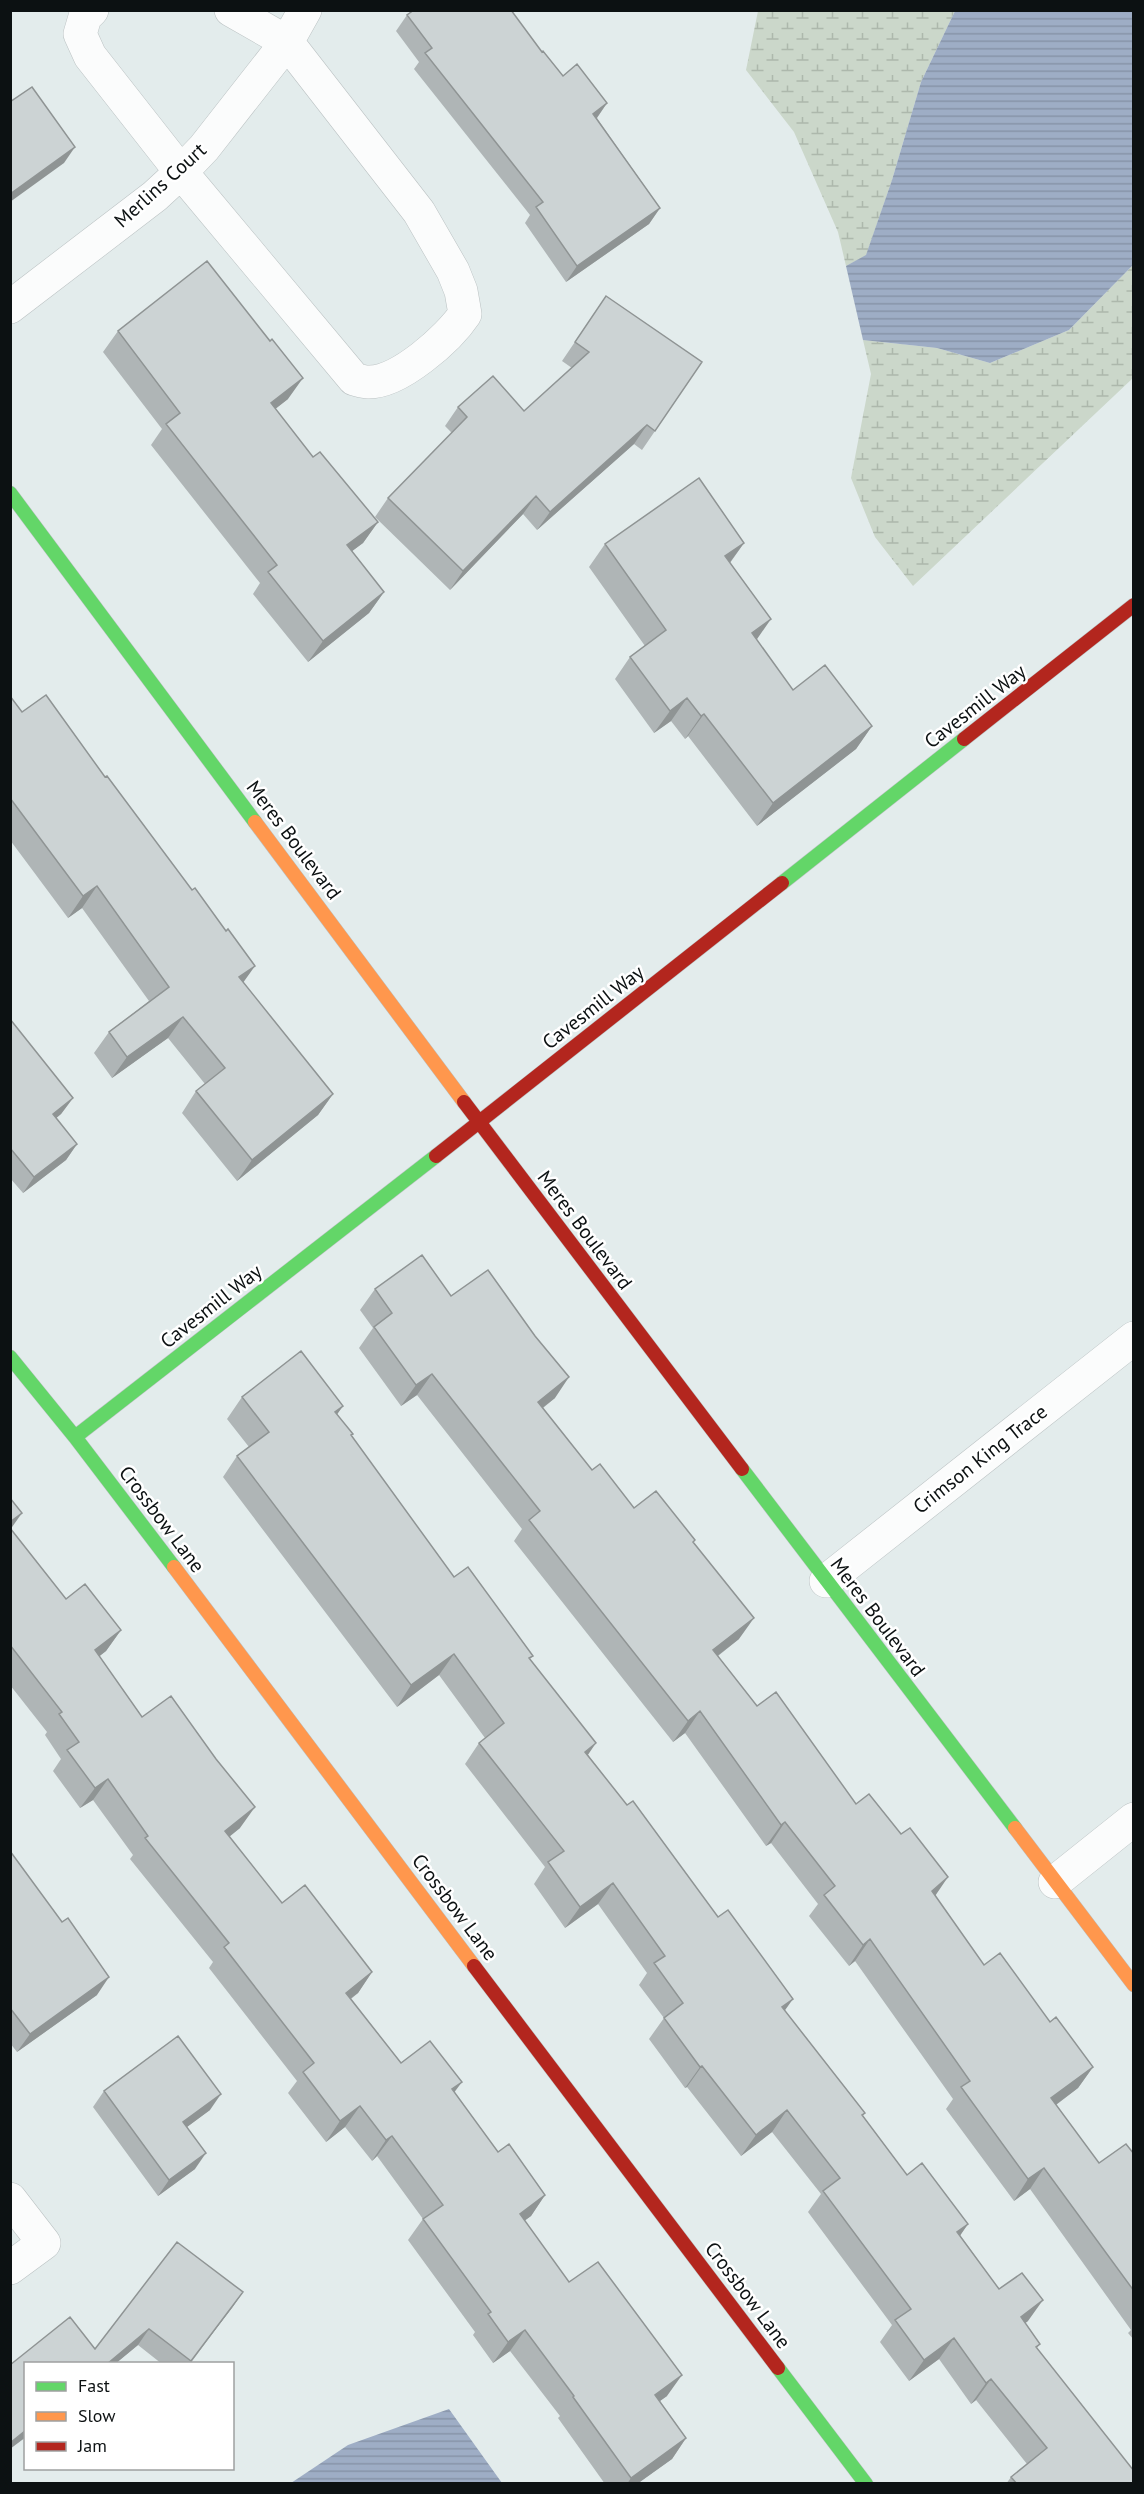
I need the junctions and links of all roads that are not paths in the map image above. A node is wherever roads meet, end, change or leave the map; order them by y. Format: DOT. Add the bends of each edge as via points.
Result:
graph roads {
  1 [pos="92,10"];
  2 [pos="231,10"];
  3 [pos="305,10"];
  4 [pos="288,42"];
  5 [pos="180,172"];
  6 [pos="10,307"];
  7 [pos="10,493"];
  8 [pos="1134,605"];
  9 [pos="479,1122"];
  10 [pos="1134,1338"];
  11 [pos="10,1357"];
  12 [pos="75,1437"];
  13 [pos="826,1581"];
  14 [pos="1134,1819"];
  15 [pos="1055,1882"];
  16 [pos="1134,1985"];
  17 [pos="10,2199"];
  18 [pos="10,2268"];
  19 [pos="866,2484"];
  1 -- 5 [label="street" via="85,16 80,34 90,56"];
  2 -- 4 [label="street"];
  3 -- 4 [label="street, Merlins Court"];
  4 -- 5 [label="street, Merlins Court" via="204,148"];
  4 -- 5 [label="street" via="424,221 461,291 465,314 458,325 406,370 368,382 354,379"];
  5 -- 6 [label="street, Merlins Court" via="155,196"];
  7 -- 9 [label="street, Meres Boulevard"];
  8 -- 9 [label="street, Cavesmill Way"];
  9 -- 12 [label="street, Cavesmill Way"];
  9 -- 13 [label="street, Meres Boulevard"];
  10 -- 13 [label="street, Crimson King Trace"];
  11 -- 12 [label="street, Crossbow Lane"];
  12 -- 19 [label="street, Crossbow Lane"];
  13 -- 15 [label="street, Meres Boulevard"];
  14 -- 15 [label="street"];
  15 -- 16 [label="street, Meres Boulevard"];
  17 -- 18 [label="street" via="44,2242"];
}
